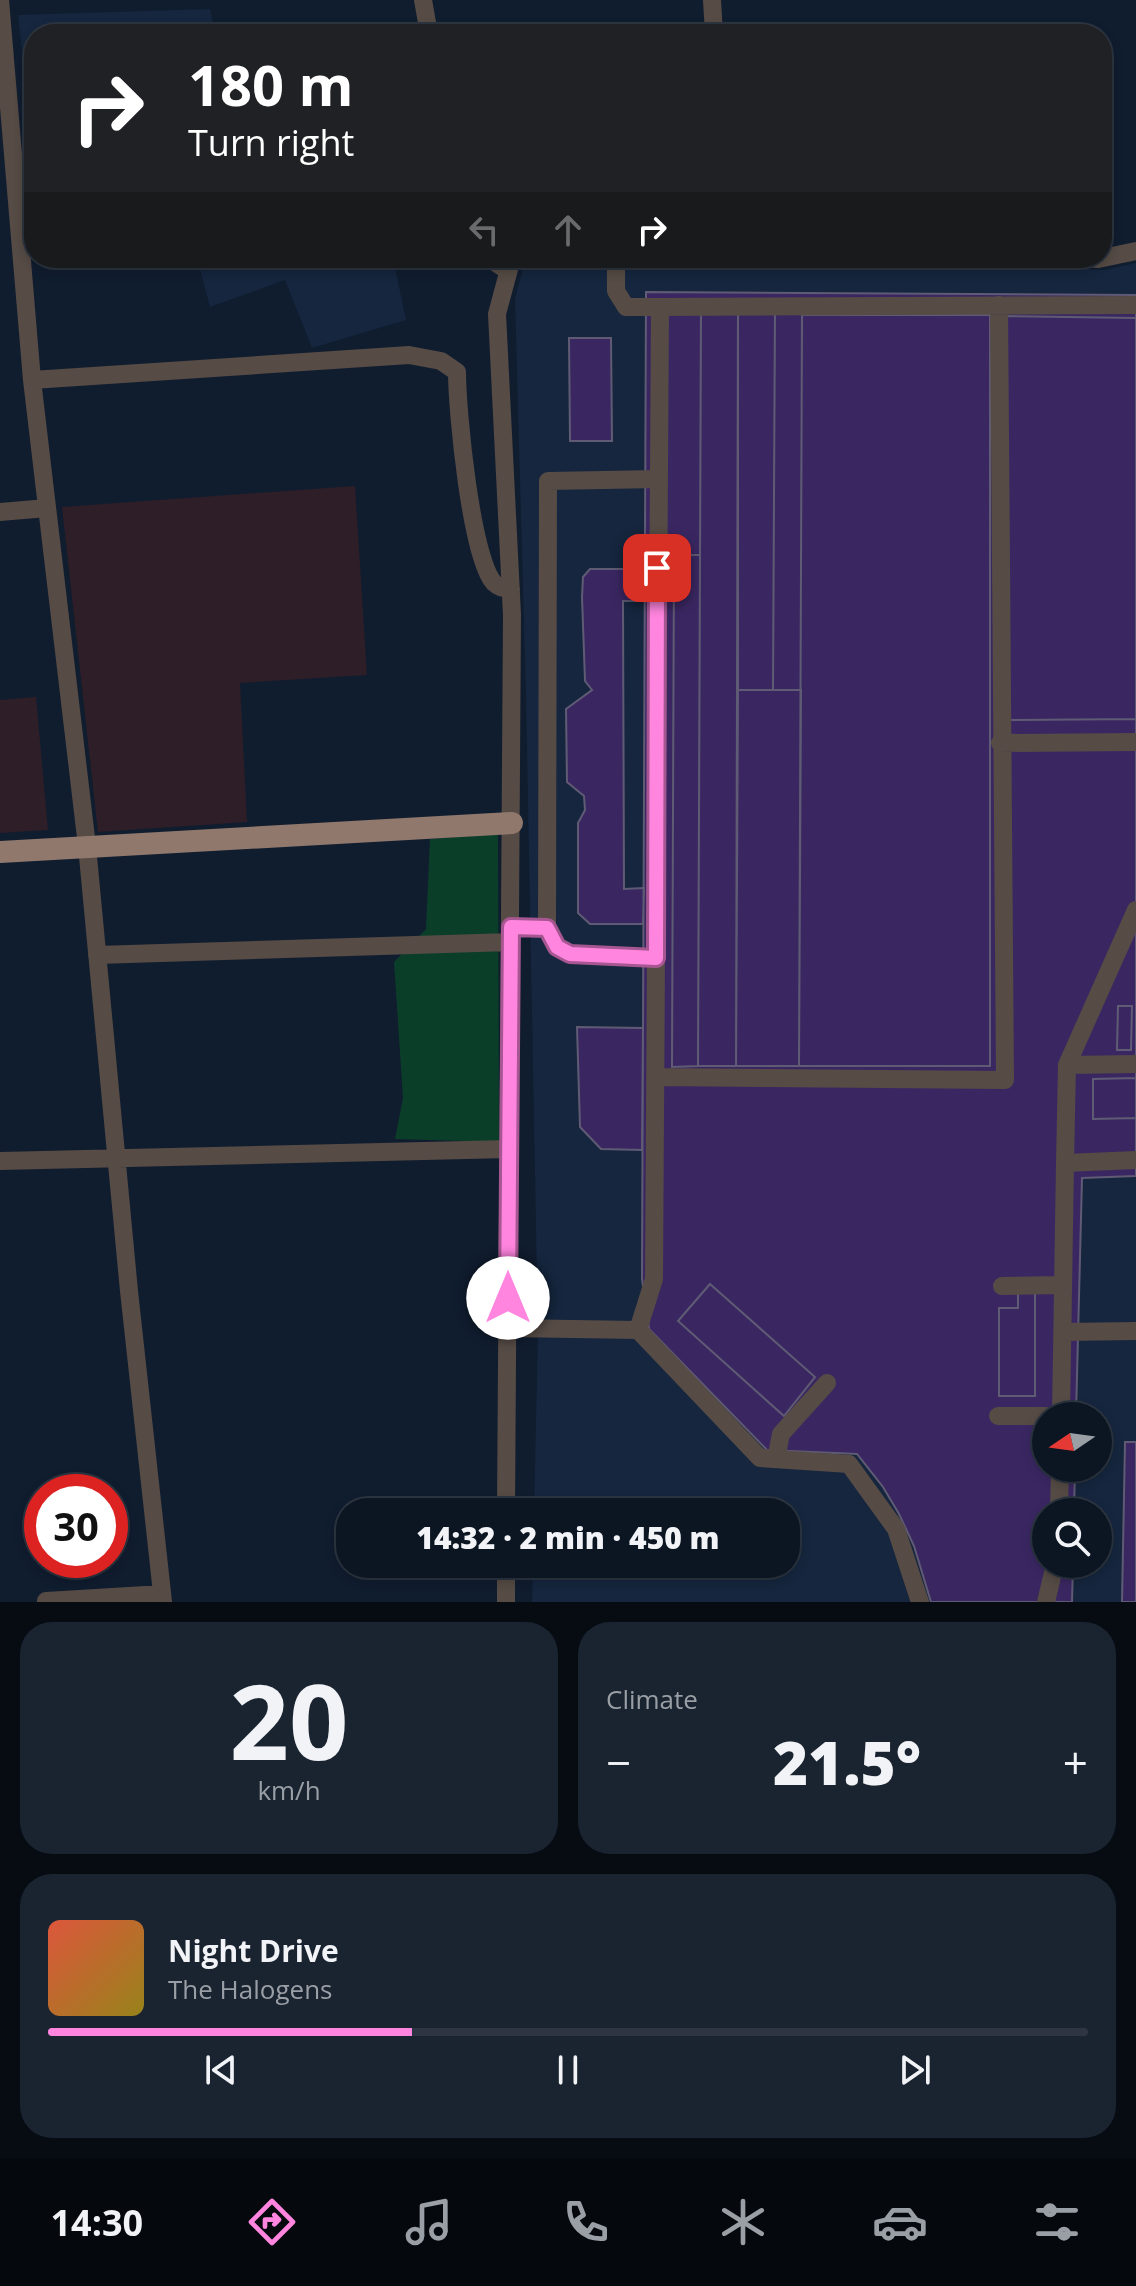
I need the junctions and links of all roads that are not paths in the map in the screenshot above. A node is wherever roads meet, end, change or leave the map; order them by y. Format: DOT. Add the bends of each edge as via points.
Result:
graph roads {
  1 [pos="0,0"];
  2 [pos="423,0"];
  3 [pos="712,0"];
  4 [pos="427,24"];
  5 [pos="713,24"];
  6 [pos="8,196"];
  7 [pos="1136,251"];
  8 [pos="1112,256"];
  9 [pos="509,268"];
  10 [pos="616,268"];
  11 [pos="999,305"];
  12 [pos="1136,305"];
  13 [pos="660,307"];
  14 [pos="32,380"];
  15 [pos="658,479"];
  16 [pos="47,508"];
  17 [pos="0,512"];
  18 [pos="511,589"];
  19 [pos="1136,742"];
  20 [pos="1000,743"];
  21 [pos="512,823"];
  22 [pos="87,846"];
  23 [pos="0,852"];
  24 [pos="1136,910"];
  25 [pos="547,928"];
  26 [pos="511,935"];
  27 [pos="1130,938"];
  28 [pos="97,955"];
  29 [pos="656,958"];
  30 [pos="1136,1064"];
  31 [pos="1067,1065"];
  32 [pos="656,1077"];
  33 [pos="509,1149"];
  34 [pos="117,1158"];
  35 [pos="1136,1160"];
  36 [pos="0,1161"];
  37 [pos="1065,1163"];
  38 [pos="1062,1285"];
  39 [pos="1002,1286"];
  40 [pos="508,1328"];
  41 [pos="638,1330"];
  42 [pos="1136,1331"];
  43 [pos="1063,1332"];
  44 [pos="827,1383"];
  45 [pos="1061,1402"];
  46 [pos="998,1416"];
  47 [pos="1032,1416"];
  48 [pos="776,1459"];
  49 [pos="506,1498"];
  50 [pos="506,1578"];
  51 [pos="1052,1578"];
  52 [pos="163,1598"];
  53 [pos="46,1601"];
  54 [pos="506,1602"];
  55 [pos="920,1602"];
  56 [pos="1046,1602"];
  1 -- 6 [label="street"];
  2 -- 4 [label="street"];
  3 -- 5 [label="street"];
  6 -- 14 [label="street"];
  7 -- 8 [label="street"];
  9 -- 18 [label="street" via="497,314"];
  10 -- 13 [label="street" via="616,291 626,307"];
  11 -- 12 [label="street"];
  11 -- 13 [label="street"];
  11 -- 20 [label="street"];
  13 -- 15 [label="street"];
  14 -- 16 [label="street"];
  14 -- 18 [label="street" via="409,355 441,361 457,372 459,437 481,556 492,581"];
  15 -- 25 [label="street" via="548,481"];
  15 -- 29 [label="street"];
  16 -- 17 [label="street"];
  16 -- 22 [label="street"];
  18 -- 21 [label="street"];
  19 -- 20 [label="street"];
  20 -- 32 [label="street" via="1005,1080"];
  21 -- 22 [label="main road"];
  21 -- 26 [label="street"];
  22 -- 23 [label="main road"];
  22 -- 28 [label="street"];
  24 -- 27 [label="street"];
  25 -- 26 [label="street"];
  25 -- 29 [label="street" via="557,947 570,954"];
  26 -- 28 [label="street"];
  26 -- 33 [label="street"];
  27 -- 31 [label="street"];
  28 -- 34 [label="street"];
  29 -- 32 [label="street"];
  30 -- 31 [label="street"];
  31 -- 37 [label="street"];
  32 -- 41 [label="street" via="654,1279"];
  33 -- 34 [label="street"];
  33 -- 40 [label="street"];
  34 -- 36 [label="street"];
  34 -- 52 [label="street"];
  35 -- 37 [label="street"];
  37 -- 38 [label="street"];
  38 -- 39 [label="street"];
  38 -- 43 [label="street"];
  40 -- 41 [label="street"];
  40 -- 49 [label="street"];
  41 -- 48 [label="street" via="760,1458"];
  42 -- 43 [label="street"];
  43 -- 45 [label="street"];
  44 -- 48 [label="street" via="781,1434"];
  46 -- 47 [label="street"];
  48 -- 55 [label="street" via="849,1464 896,1529"];
  50 -- 54 [label="street"];
  51 -- 56 [label="street"];
  52 -- 53 [label="street"];
}
